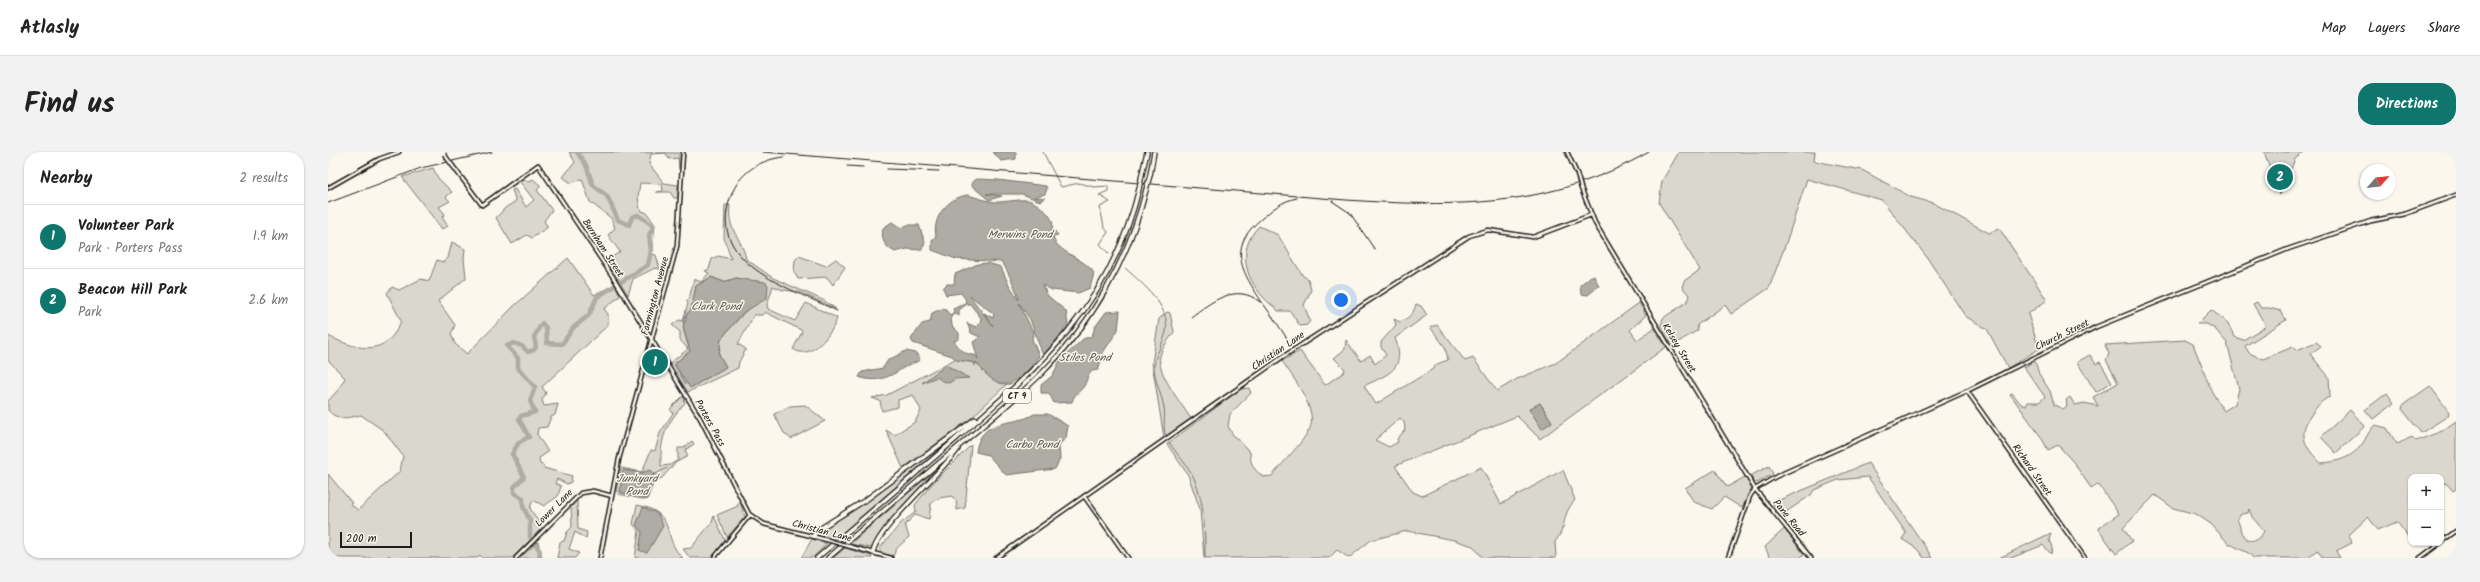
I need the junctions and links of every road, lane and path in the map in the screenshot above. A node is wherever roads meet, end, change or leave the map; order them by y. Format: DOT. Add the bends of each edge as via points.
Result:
graph roads {
  1 [pos="399,152"];
  2 [pos="683,152"];
  3 [pos="1147,152"];
  4 [pos="1154,152"];
  5 [pos="1567,152"];
  6 [pos="2454,152"];
  7 [pos="443,153"];
  8 [pos="2456,155"];
  9 [pos="328,188"];
  10 [pos="2456,195"];
  11 [pos="1591,215"];
  12 [pos="651,341"];
  13 [pos="1967,391"];
  14 [pos="985,414"];
  15 [pos="960,445"];
  16 [pos="1755,488"];
  17 [pos="612,496"];
  18 [pos="1084,496"];
  19 [pos="750,515"];
  20 [pos="2456,532"];
  21 [pos="813,536"];
  22 [pos="2444,541"];
  23 [pos="2437,546"];
  24 [pos="873,553"];
  25 [pos="516,558"];
  26 [pos="600,558"];
  27 [pos="714,558"];
  28 [pos="817,558"];
  29 [pos="828,558"];
  30 [pos="891,558"];
  31 [pos="996,558"];
  32 [pos="1128,558"];
  33 [pos="1728,558"];
  34 [pos="1811,558"];
  35 [pos="2085,558"];
  36 [pos="2420,558"];
  1 -- 9 [label="street" via="379,159"];
  2 -- 12 [label="street, Farmington Avenue" via="677,241"];
  3 -- 14 [label="highway, CT 9, bridge" via="1139,189 1115,255 1082,313 1042,362"];
  4 -- 15 [label="highway, CT 9, bridge" via="1135,227 1120,263 1082,328 1039,377"];
  5 -- 11 [label="street, Kelsey Street, bridge"];
  6 -- 8 [label="street"];
  7 -- 12 [label="street, Burnham Street, bridge" via="482,205 538,165 620,288"];
  10 -- 13 [label="street, Church Street" via="2405,214 2365,223 2288,249 2095,327"];
  11 -- 16 [label="street, Kelsey Street"];
  11 -- 18 [label="street, Christian Lane" via="1533,237 1488,230 1475,233 1280,359"];
  12 -- 17 [label="street, Farmington Avenue"];
  12 -- 19 [label="street, Porters Pass" via="704,424"];
  13 -- 16 [label="street, Church Street"];
  13 -- 35 [label="street, Richard Street"];
  14 -- 21 [label="highway" via="868,500 821,528"];
  14 -- 28 [label="highway, CT 9"];
  15 -- 24 [label="highway" via="879,540"];
  15 -- 29 [label="highway, CT 9"];
  16 -- 33 [label="street"];
  16 -- 34 [label="street, Pane Road"];
  17 -- 25 [label="street, Lower Lane" via="593,491 581,493"];
  17 -- 26 [label="street, Farmington Avenue"];
  18 -- 31 [label="street, Christian Lane"];
  18 -- 32 [label="street"];
  19 -- 21 [label="street, Christian Lane" via="762,524"];
  19 -- 27 [label="street"];
  20 -- 22 [label="street"];
  21 -- 24 [label="street, Christian Lane, bridge"];
  23 -- 36 [label="street"];
  24 -- 30 [label="street, Christian Lane"];
}
